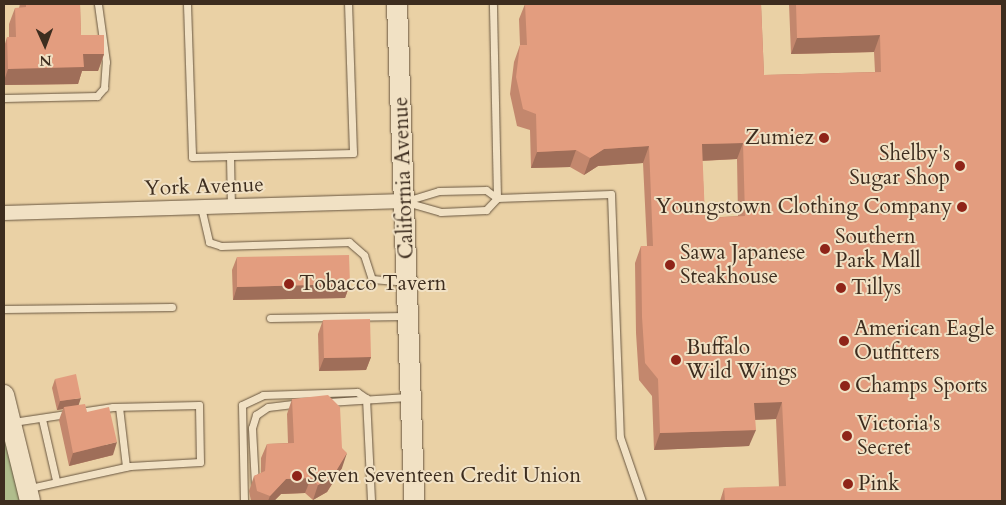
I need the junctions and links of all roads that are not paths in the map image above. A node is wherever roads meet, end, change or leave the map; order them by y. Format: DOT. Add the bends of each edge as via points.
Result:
graph roads {
  1 [pos="98,4"];
  2 [pos="187,4"];
  3 [pos="348,4"];
  4 [pos="397,4"];
  5 [pos="493,4"];
  6 [pos="4,98"];
  7 [pos="230,156"];
  8 [pos="497,198"];
  9 [pos="405,201"];
  10 [pos="231,206"];
  11 [pos="201,207"];
  12 [pos="4,213"];
  13 [pos="408,282"];
  14 [pos="172,307"];
  15 [pos="4,309"];
  16 [pos="409,316"];
  17 [pos="270,318"];
  18 [pos="4,395"];
  19 [pos="411,397"];
  20 [pos="366,398"];
  21 [pos="119,407"];
  22 [pos="42,418"];
  23 [pos="11,423"];
  24 [pos="126,467"];
  25 [pos="56,480"];
  26 [pos="255,484"];
  27 [pos="28,495"];
  28 [pos="244,501"];
  29 [pos="372,501"];
  30 [pos="414,501"];
  31 [pos="642,501"];
  1 -- 6 [label="lane" via="106,62 104,88 97,96"];
  2 -- 7 [label="lane" via="192,157"];
  3 -- 7 [label="lane" via="353,153"];
  4 -- 9 [label="street, California Avenue"];
  5 -- 8 [label="lane"];
  7 -- 10 [label="lane"];
  8 -- 9 [label="lane" via="486,190 439,191"];
  8 -- 9 [label="lane" via="486,210 441,212"];
  8 -- 31 [label="lane" via="611,194 620,437"];
  9 -- 10 [label="street, York Avenue"];
  9 -- 13 [label="street, California Avenue"];
  10 -- 11 [label="street, York Avenue"];
  11 -- 12 [label="street, York Avenue"];
  11 -- 13 [label="lane" via="204,232 215,244 349,242 364,255 372,279"];
  13 -- 16 [label="street, California Avenue"];
  14 -- 15 [label="lane"];
  16 -- 17 [label="lane"];
  16 -- 19 [label="street, California Avenue"];
  18 -- 23 [label="street"];
  19 -- 20 [label="lane"];
  19 -- 30 [label="street, California Avenue"];
  20 -- 26 [label="lane" via="268,407 256,415 252,428"];
  20 -- 28 [label="lane" via="357,392 263,395 242,404"];
  20 -- 29 [label="lane"];
  21 -- 22 [label="lane"];
  21 -- 24 [label="lane"];
  21 -- 24 [label="lane" via="198,405 200,462"];
  22 -- 23 [label="lane"];
  22 -- 25 [label="lane"];
  23 -- 27 [label="street"];
  24 -- 25 [label="lane"];
  25 -- 27 [label="lane"];
}
